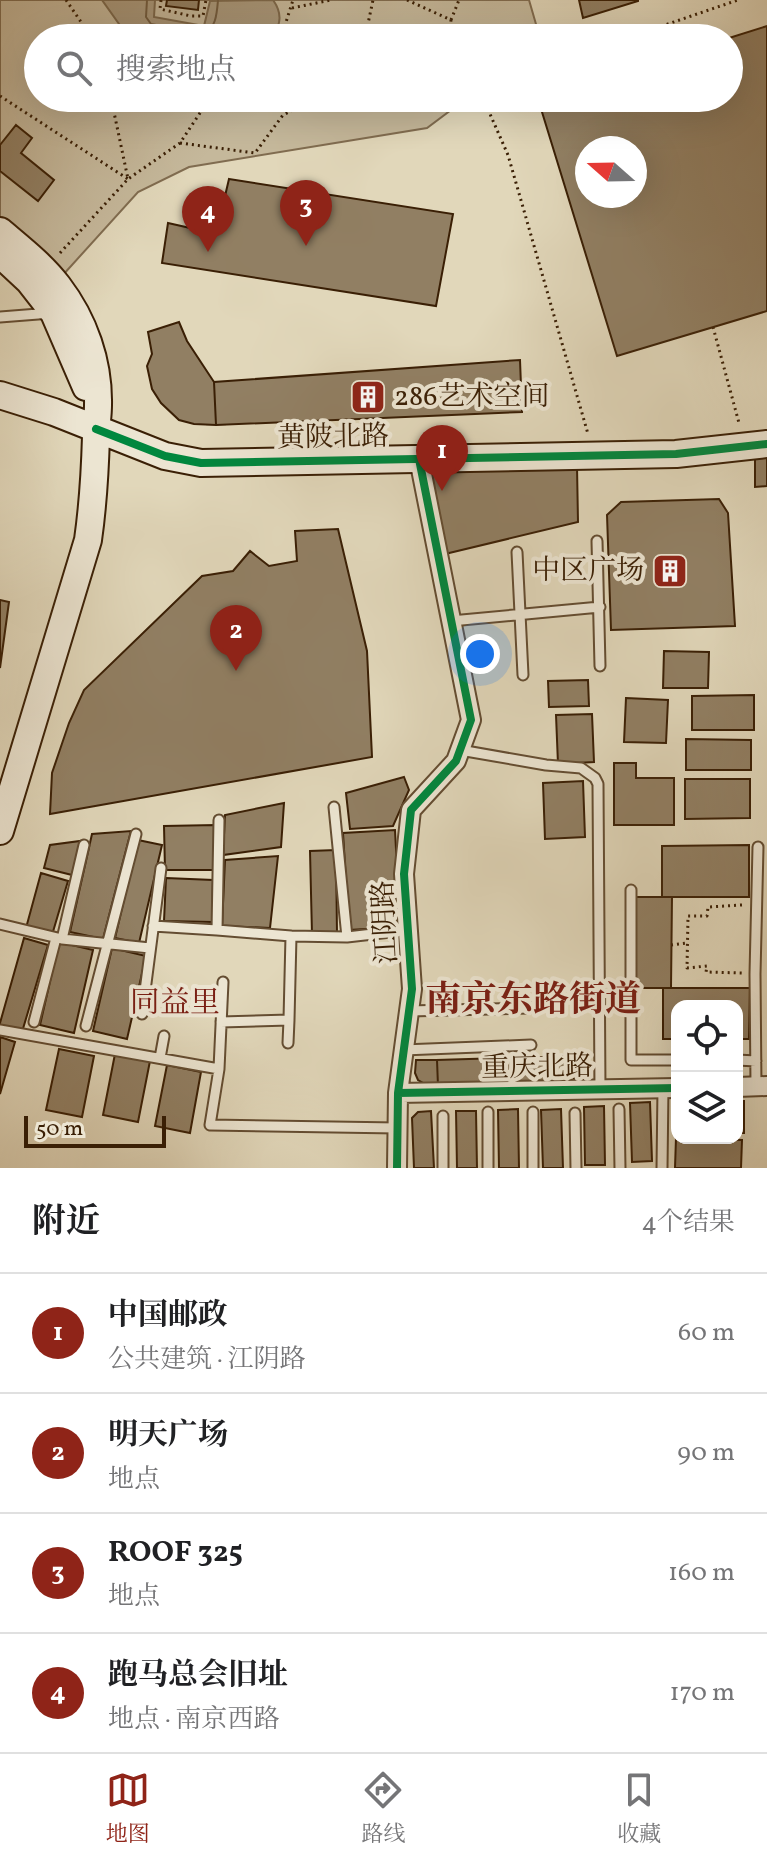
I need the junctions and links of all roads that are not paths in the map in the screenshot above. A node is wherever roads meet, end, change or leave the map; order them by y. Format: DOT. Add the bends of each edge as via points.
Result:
graph roads {
  1 [pos="0,231"];
  2 [pos="0,254"];
  3 [pos="64,312"];
  4 [pos="0,317"];
  5 [pos="0,395"];
  6 [pos="96,429"];
  7 [pos="756,445"];
  8 [pos="419,459"];
  9 [pos="597,541"];
  10 [pos="517,552"];
  11 [pos="600,607"];
  12 [pos="521,615"];
  13 [pos="451,621"];
  14 [pos="600,666"];
  15 [pos="523,675"];
  16 [pos="460,750"];
  17 [pos="334,807"];
  18 [pos="219,820"];
  19 [pos="0,831"];
  20 [pos="136,834"];
  21 [pos="84,845"];
  22 [pos="758,847"];
  23 [pos="161,868"];
  24 [pos="631,890"];
  25 [pos="0,924"];
  26 [pos="153,926"];
  27 [pos="217,930"];
  28 [pos="408,930"];
  29 [pos="291,936"];
  30 [pos="347,937"];
  31 [pos="59,939"];
  32 [pos="107,945"];
  33 [pos="150,948"];
  34 [pos="223,982"];
  35 [pos="531,1008"];
  36 [pos="142,1014"];
  37 [pos="289,1020"];
  38 [pos="405,1020"];
  39 [pos="34,1022"];
  40 [pos="221,1022"];
  41 [pos="86,1026"];
  42 [pos="0,1030"];
  43 [pos="164,1036"];
  44 [pos="288,1043"];
  45 [pos="531,1045"];
  46 [pos="403,1050"];
  47 [pos="160,1058"];
  48 [pos="671,1060"];
  49 [pos="743,1060"];
  50 [pos="756,1061"];
  51 [pos="219,1069"];
  52 [pos="753,1086"];
  53 [pos="670,1088"];
  54 [pos="600,1089"];
  55 [pos="398,1093"];
  56 [pos="619,1109"];
  57 [pos="488,1112"];
  58 [pos="533,1112"];
  59 [pos="575,1113"];
  60 [pos="443,1116"];
  61 [pos="397,1128"];
  62 [pos="397,1168"];
  63 [pos="443,1168"];
  64 [pos="488,1168"];
  65 [pos="533,1168"];
  66 [pos="576,1168"];
  67 [pos="620,1168"];
  68 [pos="662,1168"];
  1 -- 3 [label="street" via="58,286"];
  2 -- 3 [label="street"];
  3 -- 4 [label="lane"];
  3 -- 6 [label="street"];
  5 -- 6 [label="street, 黄陂北路"];
  6 -- 8 [label="street, 黄陂北路" via="165,456 201,463"];
  6 -- 19 [label="street" via="88,540"];
  7 -- 8 [label="street, 黄陂北路" via="676,454"];
  8 -- 13 [label="street, 江阴路"];
  9 -- 11 [label="lane"];
  10 -- 12 [label="lane"];
  11 -- 12 [label="lane"];
  11 -- 14 [label="lane"];
  12 -- 13 [label="lane"];
  12 -- 15 [label="lane"];
  13 -- 16 [label="street, 江阴路" via="471,720"];
  16 -- 28 [label="street, 江阴路" via="411,810 404,874"];
  16 -- 54 [label="lane" via="581,768 598,784"];
  17 -- 30 [label="lane"];
  18 -- 27 [label="lane"];
  20 -- 32 [label="lane"];
  21 -- 31 [label="lane"];
  22 -- 50 [label="lane"];
  23 -- 26 [label="lane"];
  24 -- 48 [label="lane" via="631,1060"];
  25 -- 31 [label="lane"];
  26 -- 27 [label="lane"];
  26 -- 33 [label="lane"];
  27 -- 29 [label="lane"];
  28 -- 30 [label="lane"];
  28 -- 38 [label="street, 江阴路" via="412,989"];
  29 -- 30 [label="lane"];
  29 -- 37 [label="lane"];
  31 -- 32 [label="lane"];
  31 -- 39 [label="lane"];
  32 -- 33 [label="lane"];
  32 -- 41 [label="lane"];
  33 -- 36 [label="lane"];
  34 -- 40 [label="lane"];
  35 -- 38 [label="lane"];
  37 -- 40 [label="lane"];
  37 -- 44 [label="lane"];
  38 -- 46 [label="street, 江阴路"];
  40 -- 51 [label="lane"];
  42 -- 47 [label="lane"];
  43 -- 47 [label="lane"];
  45 -- 46 [label="lane"];
  46 -- 55 [label="street, 江阴路"];
  47 -- 51 [label="lane"];
  49 -- 50 [label="lane"];
  50 -- 52 [label="lane"];
  51 -- 61 [label="lane" via="210,1125"];
  53 -- 54 [label="street, 重庆北路"];
  53 -- 68 [label="lane"];
  54 -- 55 [label="street, 重庆北路"];
  55 -- 61 [label="street, 江阴路"];
  56 -- 67 [label="lane"];
  57 -- 64 [label="lane"];
  58 -- 65 [label="lane"];
  59 -- 66 [label="lane"];
  60 -- 63 [label="lane"];
  61 -- 62 [label="street, 江阴路"];
}
